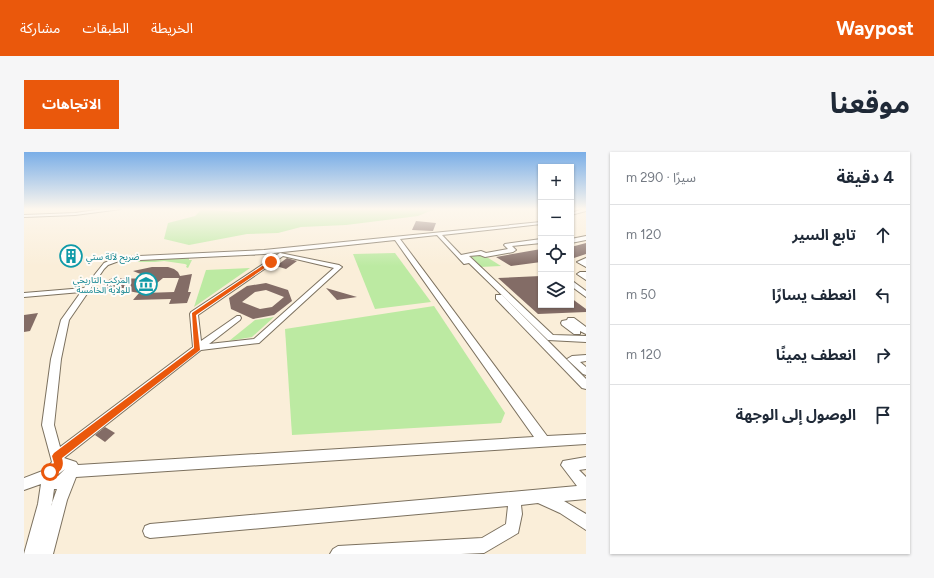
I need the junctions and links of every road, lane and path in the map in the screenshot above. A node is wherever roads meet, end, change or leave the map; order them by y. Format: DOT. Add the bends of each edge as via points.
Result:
graph roads {
  1 [pos="502,228"];
  2 [pos="438,234"];
  3 [pos="586,238"];
  4 [pos="397,239"];
  5 [pos="574,240"];
  6 [pos="538,241"];
  7 [pos="586,260"];
  8 [pos="586,265"];
  9 [pos="586,274"];
  10 [pos="586,278"];
  11 [pos="574,283"];
  12 [pos="84,290"];
  13 [pos="586,293"];
  14 [pos="24,296"];
  15 [pos="237,318"];
  16 [pos="586,331"];
  17 [pos="577,332"];
  18 [pos="586,339"];
  19 [pos="197,348"];
  20 [pos="586,358"];
  21 [pos="586,372"];
  22 [pos="586,385"];
  23 [pos="586,439"];
  24 [pos="544,442"];
  25 [pos="58,461"];
  26 [pos="586,463"];
  27 [pos="70,474"];
  28 [pos="48,478"];
  29 [pos="24,484"];
  30 [pos="586,487"];
  31 [pos="586,492"];
  32 [pos="539,496"];
  33 [pos="514,498"];
  34 [pos="586,523"];
  35 [pos="150,531"];
  36 [pos="31,554"];
  37 [pos="45,554"];
  38 [pos="338,554"];
  1 -- 2 [label="street"];
  2 -- 4 [label="street"];
  2 -- 22 [label="street"];
  3 -- 5 [label="street"];
  4 -- 12 [label="street" via="264,252 118,259 106,264"];
  4 -- 24 [label="street"];
  6 -- 18 [label="street" via="507,245 513,250 499,253 464,256 551,338"];
  7 -- 8 [label="street" via="580,262"];
  9 -- 10 [label="street" via="580,274"];
  11 -- 13 [label="street"];
  12 -- 14 [label="street"];
  12 -- 25 [label="street" via="65,320 56,359 48,425"];
  15 -- 19 [label="street"];
  16 -- 17 [label="street" via="571,319 565,323"];
  19 -- 19 [label="street" via="256,341 339,267 282,254 194,314"];
  19 -- 25 [label="street"];
  20 -- 21 [label="street" via="572,359"];
  23 -- 24 [label="street"];
  24 -- 27 [label="street"];
  25 -- 27 [label="street" via="72,466"];
  25 -- 28 [label="street"];
  26 -- 30 [label="street" via="567,464"];
  27 -- 28 [label="street" via="57,484"];
  27 -- 37 [label="street"];
  28 -- 29 [label="street"];
  28 -- 36 [label="street" via="45,504"];
  31 -- 32 [label="street"];
  32 -- 33 [label="street"];
  32 -- 34 [label="street" via="565,508"];
  33 -- 35 [label="street"];
  33 -- 38 [label="street" via="513,528 484,545"];
}
